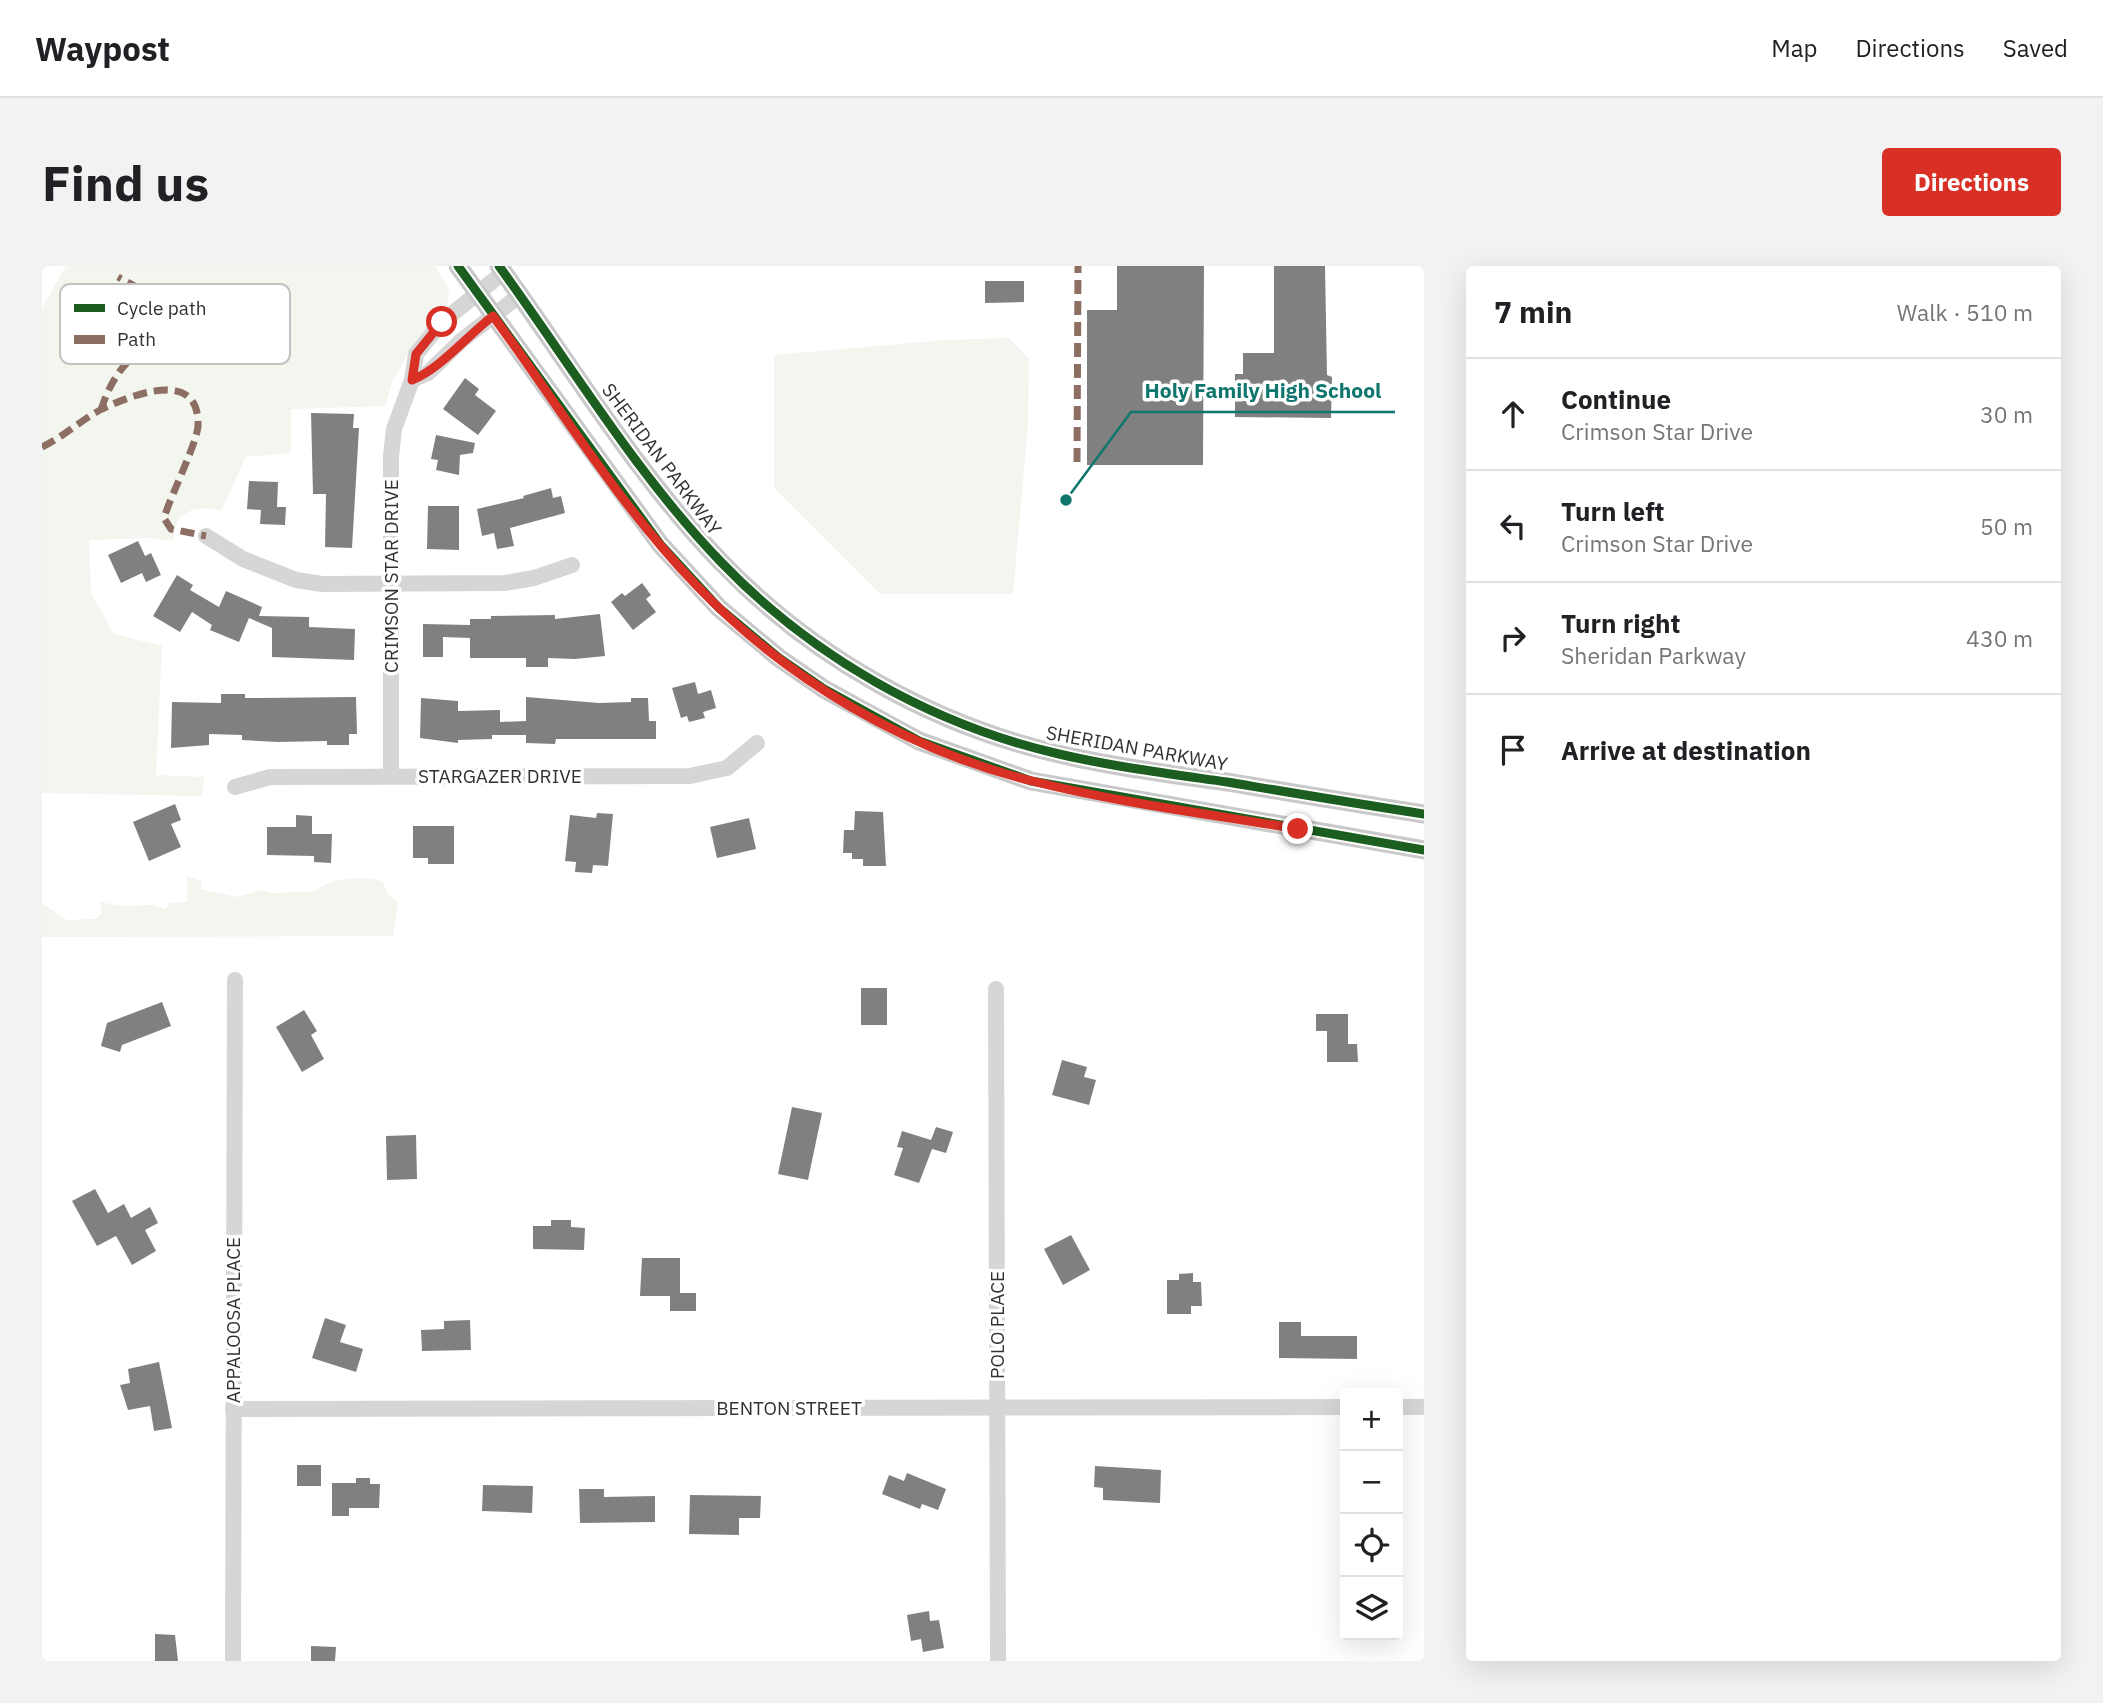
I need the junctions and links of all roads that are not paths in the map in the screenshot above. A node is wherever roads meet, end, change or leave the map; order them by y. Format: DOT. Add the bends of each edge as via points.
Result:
graph roads {
  1 [pos="458,266"];
  2 [pos="501,269"];
  3 [pos="476,292"];
  4 [pos="520,295"];
  5 [pos="493,316"];
  6 [pos="412,380"];
  7 [pos="206,536"];
  8 [pos="572,565"];
  9 [pos="391,584"];
  10 [pos="758,743"];
  11 [pos="391,776"];
  12 [pos="235,787"];
  13 [pos="1424,814"];
  14 [pos="1424,850"];
  15 [pos="235,980"];
  16 [pos="996,989"];
  17 [pos="1340,1407"];
  18 [pos="1403,1407"];
  19 [pos="1424,1407"];
  20 [pos="998,1408"];
  21 [pos="233,1409"];
  22 [pos="233,1661"];
  23 [pos="998,1661"];
  1 -- 3 [label="main road"];
  2 -- 3 [label="street, CRIMSON STAR DRIVE"];
  2 -- 4 [label="main road, SHERIDAN PARKWAY"];
  3 -- 5 [label="main road"];
  3 -- 6 [label="street, CRIMSON STAR DRIVE" via="442,322 416,354"];
  4 -- 5 [label="street"];
  4 -- 13 [label="main road, SHERIDAN PARKWAY" via="670,504 722,563 806,636 901,696 978,729 1058,754"];
  5 -- 6 [label="street" via="428,373"];
  5 -- 14 [label="main road" via="642,523 696,586 779,658 873,719 950,754 1031,781"];
  6 -- 9 [label="street, CRIMSON STAR DRIVE" via="394,429 391,456"];
  7 -- 9 [label="street" via="243,559 296,580"];
  8 -- 9 [label="street" via="505,583"];
  9 -- 11 [label="street, CRIMSON STAR DRIVE"];
  10 -- 11 [label="street, STARGAZER DRIVE" via="727,768 690,776"];
  11 -- 12 [label="street, STARGAZER DRIVE" via="270,777"];
  15 -- 21 [label="street, APPALOOSA PLACE"];
  16 -- 20 [label="street, POLO PLACE"];
  17 -- 20 [label="street, BENTON STREET"];
  18 -- 19 [label="street"];
  20 -- 21 [label="street, BENTON STREET"];
  20 -- 23 [label="street, POLO PLACE"];
  21 -- 22 [label="street, APPALOOSA PLACE"];
}
